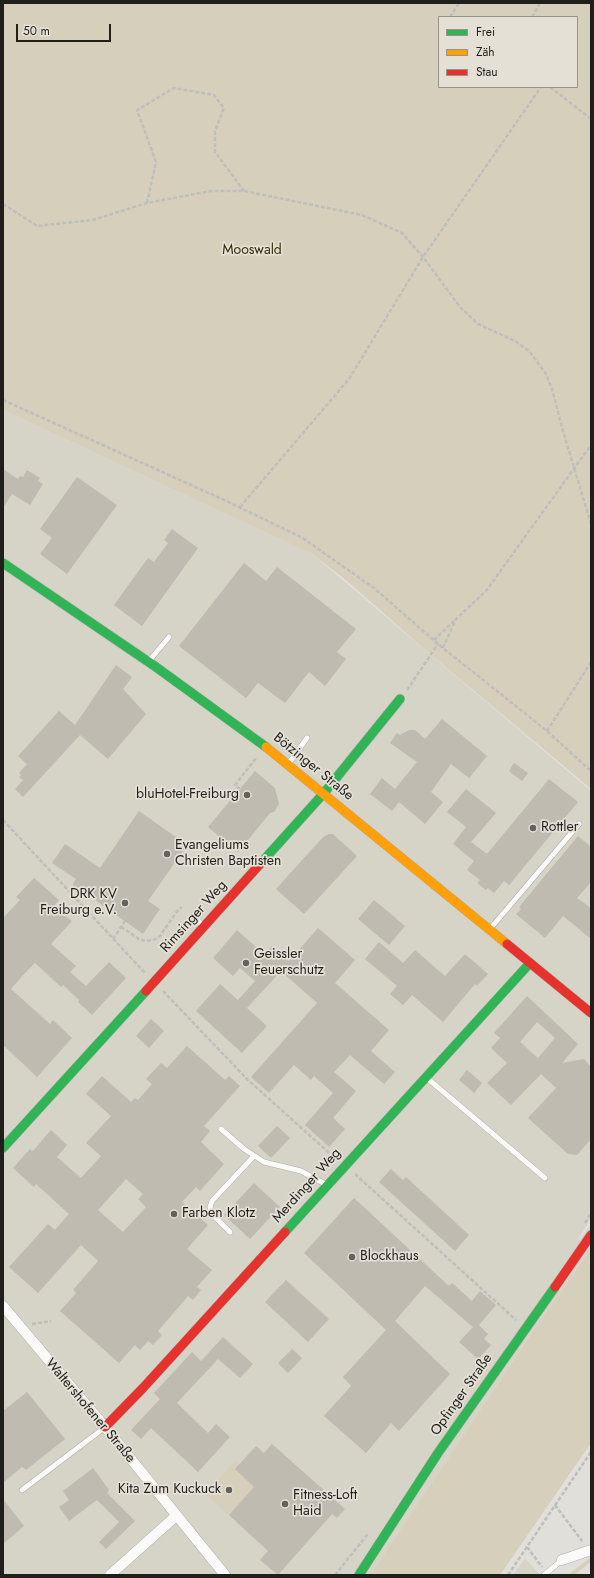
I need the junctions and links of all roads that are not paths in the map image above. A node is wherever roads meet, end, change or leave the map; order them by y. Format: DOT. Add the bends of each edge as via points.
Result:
graph roads {
  1 [pos="3,563"];
  2 [pos="169,637"];
  3 [pos="149,662"];
  4 [pos="400,699"];
  5 [pos="307,738"];
  6 [pos="288,765"];
  7 [pos="324,793"];
  8 [pos="579,824"];
  9 [pos="193,915"];
  10 [pos="204,927"];
  11 [pos="489,930"];
  12 [pos="530,964"];
  13 [pos="591,1013"];
  14 [pos="426,1077"];
  15 [pos="221,1129"];
  16 [pos="3,1148"];
  17 [pos="254,1156"];
  18 [pos="545,1178"];
  19 [pos="328,1186"];
  20 [pos="230,1232"];
  21 [pos="591,1235"];
  22 [pos="3,1306"];
  23 [pos="105,1427"];
  24 [pos="22,1490"];
  25 [pos="176,1516"];
  26 [pos="590,1550"];
  27 [pos="562,1560"];
  28 [pos="545,1573"];
  29 [pos="110,1575"];
  30 [pos="224,1575"];
  31 [pos="359,1575"];
  1 -- 3 [label="street, Bötzinger Straße"];
  2 -- 3 [label="lane"];
  3 -- 6 [label="street, Bötzinger Straße"];
  4 -- 7 [label="street, Rimsinger Weg"];
  5 -- 6 [label="lane"];
  6 -- 7 [label="street, Bötzinger Straße"];
  7 -- 10 [label="street, Rimsinger Weg"];
  7 -- 11 [label="street, Bötzinger Straße"];
  8 -- 11 [label="lane"];
  9 -- 10 [label="lane"];
  10 -- 16 [label="street, Rimsinger Weg"];
  11 -- 12 [label="street, Bötzinger Straße"];
  12 -- 13 [label="street, Bötzinger Straße"];
  12 -- 14 [label="street, Merdinger Weg"];
  14 -- 18 [label="lane"];
  14 -- 19 [label="street, Merdinger Weg"];
  15 -- 17 [label="lane"];
  17 -- 19 [label="lane" via="264,1162 308,1174"];
  17 -- 20 [label="lane" via="212,1201 210,1207 212,1214"];
  19 -- 23 [label="street, Merdinger Weg"];
  21 -- 31 [label="street, Opfinger Straße" via="438,1453"];
  22 -- 23 [label="street, Waltershofener Straße"];
  23 -- 24 [label="lane"];
  23 -- 25 [label="street, Waltershofener Straße"];
  25 -- 29 [label="street"];
  25 -- 30 [label="street, Waltershofener Straße"];
  26 -- 27 [label="street"];
  27 -- 28 [label="lane"];
}
